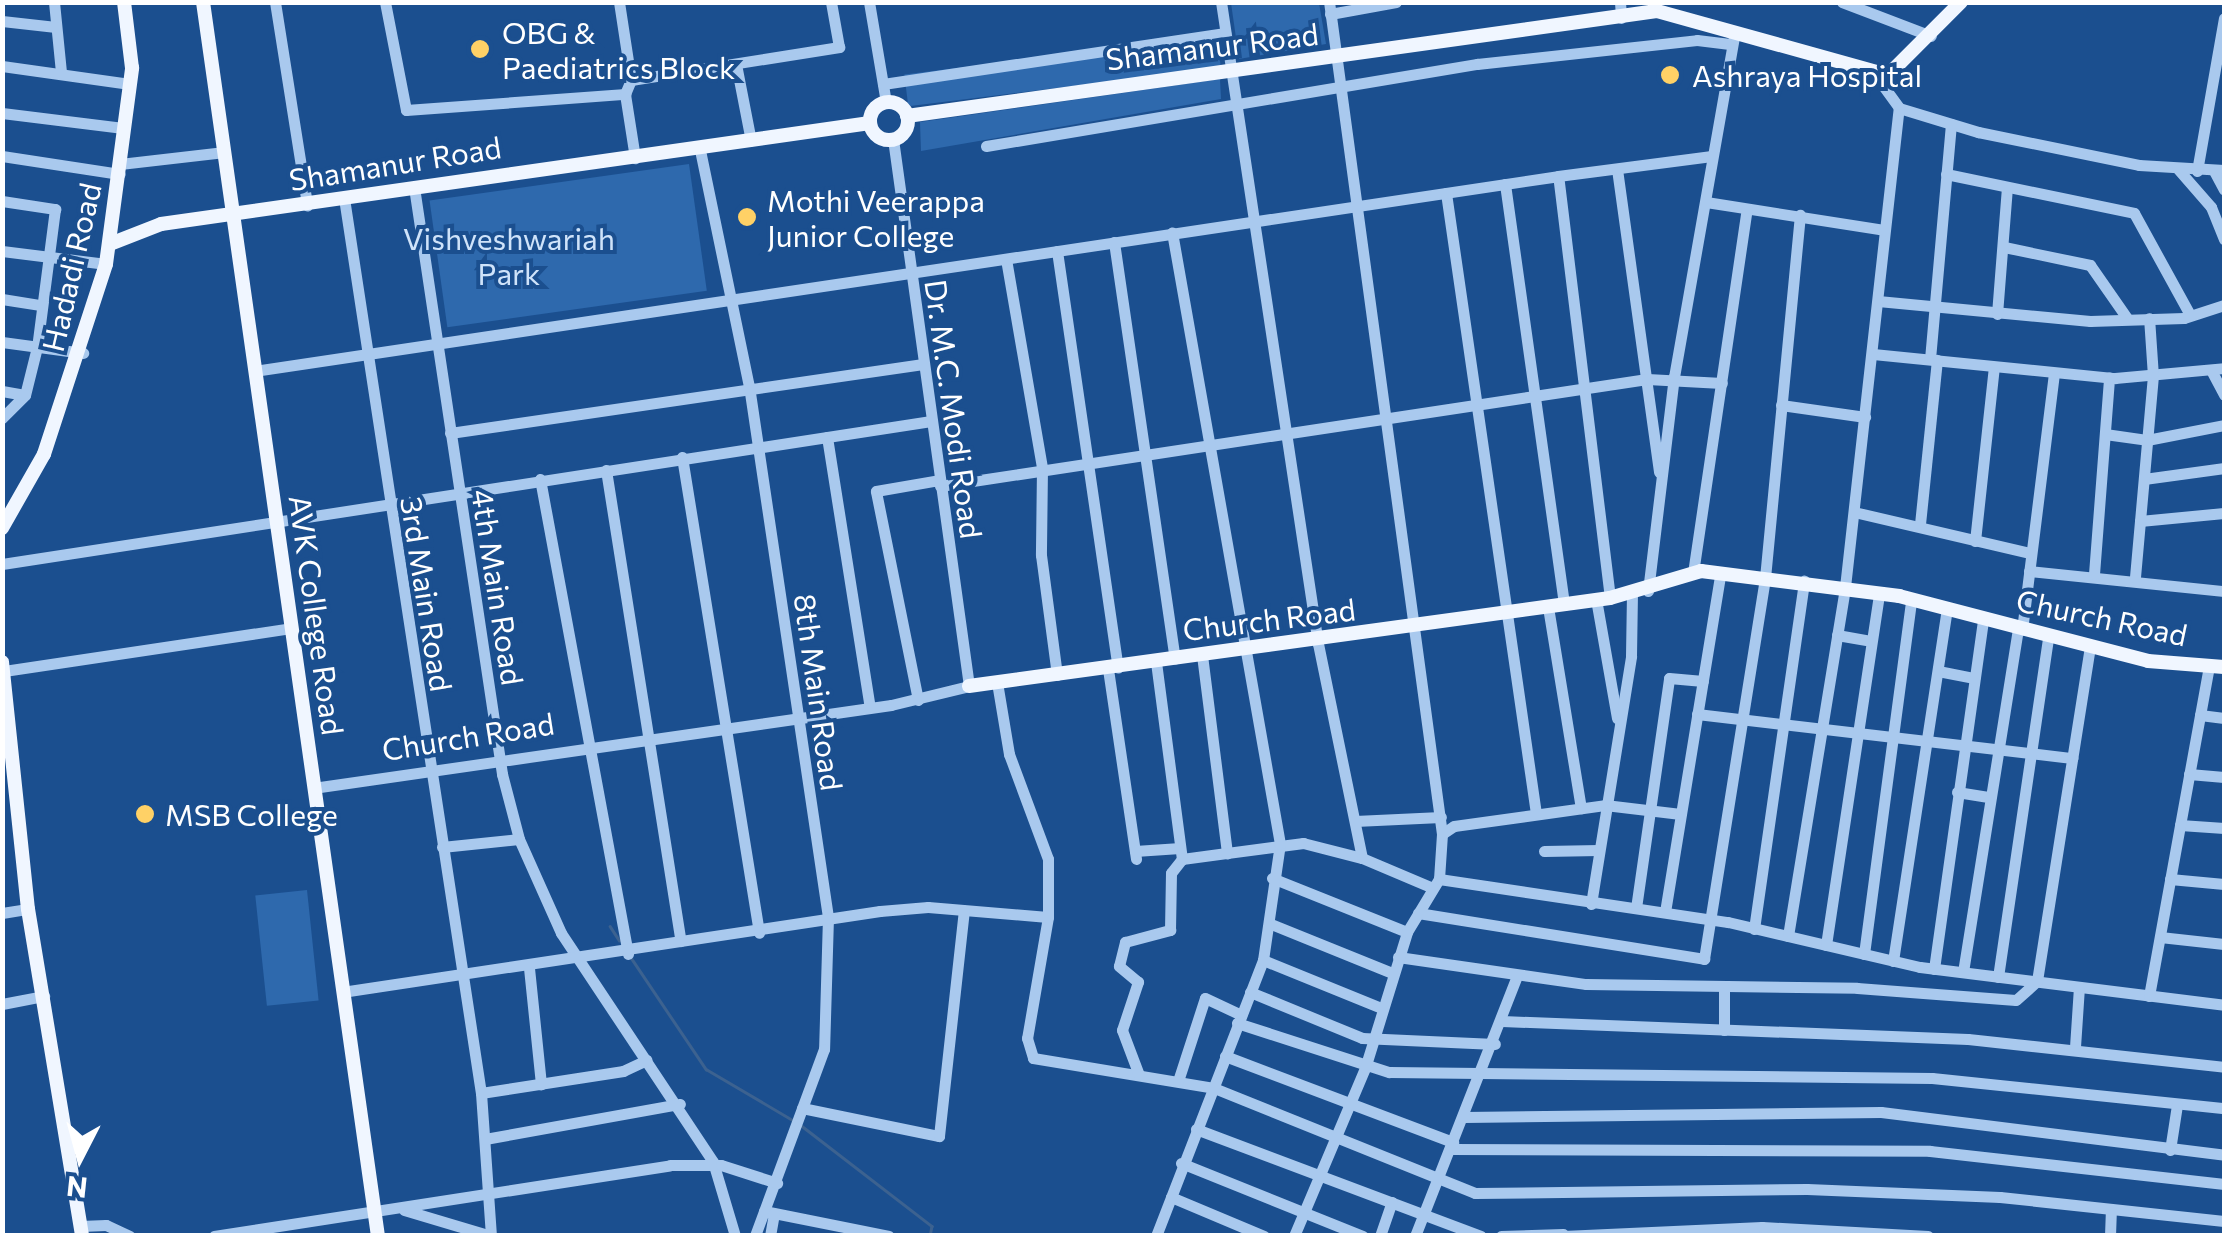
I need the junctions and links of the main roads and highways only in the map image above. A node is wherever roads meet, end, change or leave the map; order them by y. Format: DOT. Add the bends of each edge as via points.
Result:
graph roads {
  1 [pos="124,2"];
  2 [pos="202,2"];
  3 [pos="1961,2"];
  4 [pos="1620,10"];
  5 [pos="907,116"];
  6 [pos="870,122"];
  7 [pos="232,215"];
  8 [pos="110,244"];
  9 [pos="2,528"];
  10 [pos="2,662"];
  11 [pos="2217,666"];
  12 [pos="4,671"];
  13 [pos="968,686"];
  14 [pos="81,1230"];
  15 [pos="378,1236"];
  1 -- 8 [label="main road, Hadadi Road" via="130,84"];
  2 -- 7 [label="main road, AVK College Road"];
  3 -- 4 [label="main road, Shamanur Road" via="1902,68 1876,76 1657,11"];
  4 -- 5 [label="main road, Shamanur Road" via="1335,59"];
  5 -- 6 [label="main road" via="886,102"];
  5 -- 6 [label="main road" via="893,139 879,137"];
  6 -- 7 [label="main road, Shamanur Road"];
  7 -- 8 [label="main road, Shamanur Road" via="161,224"];
  7 -- 15 [label="main road, AVK College Road"];
  8 -- 9 [label="main road, Hadadi Road" via="83,352 44,454"];
  10 -- 12 [label="main road"];
  11 -- 13 [label="main road, Church Road" via="2090,648 1879,593 1693,573 1603,599"];
  12 -- 14 [label="main road" via="28,909"];
}
